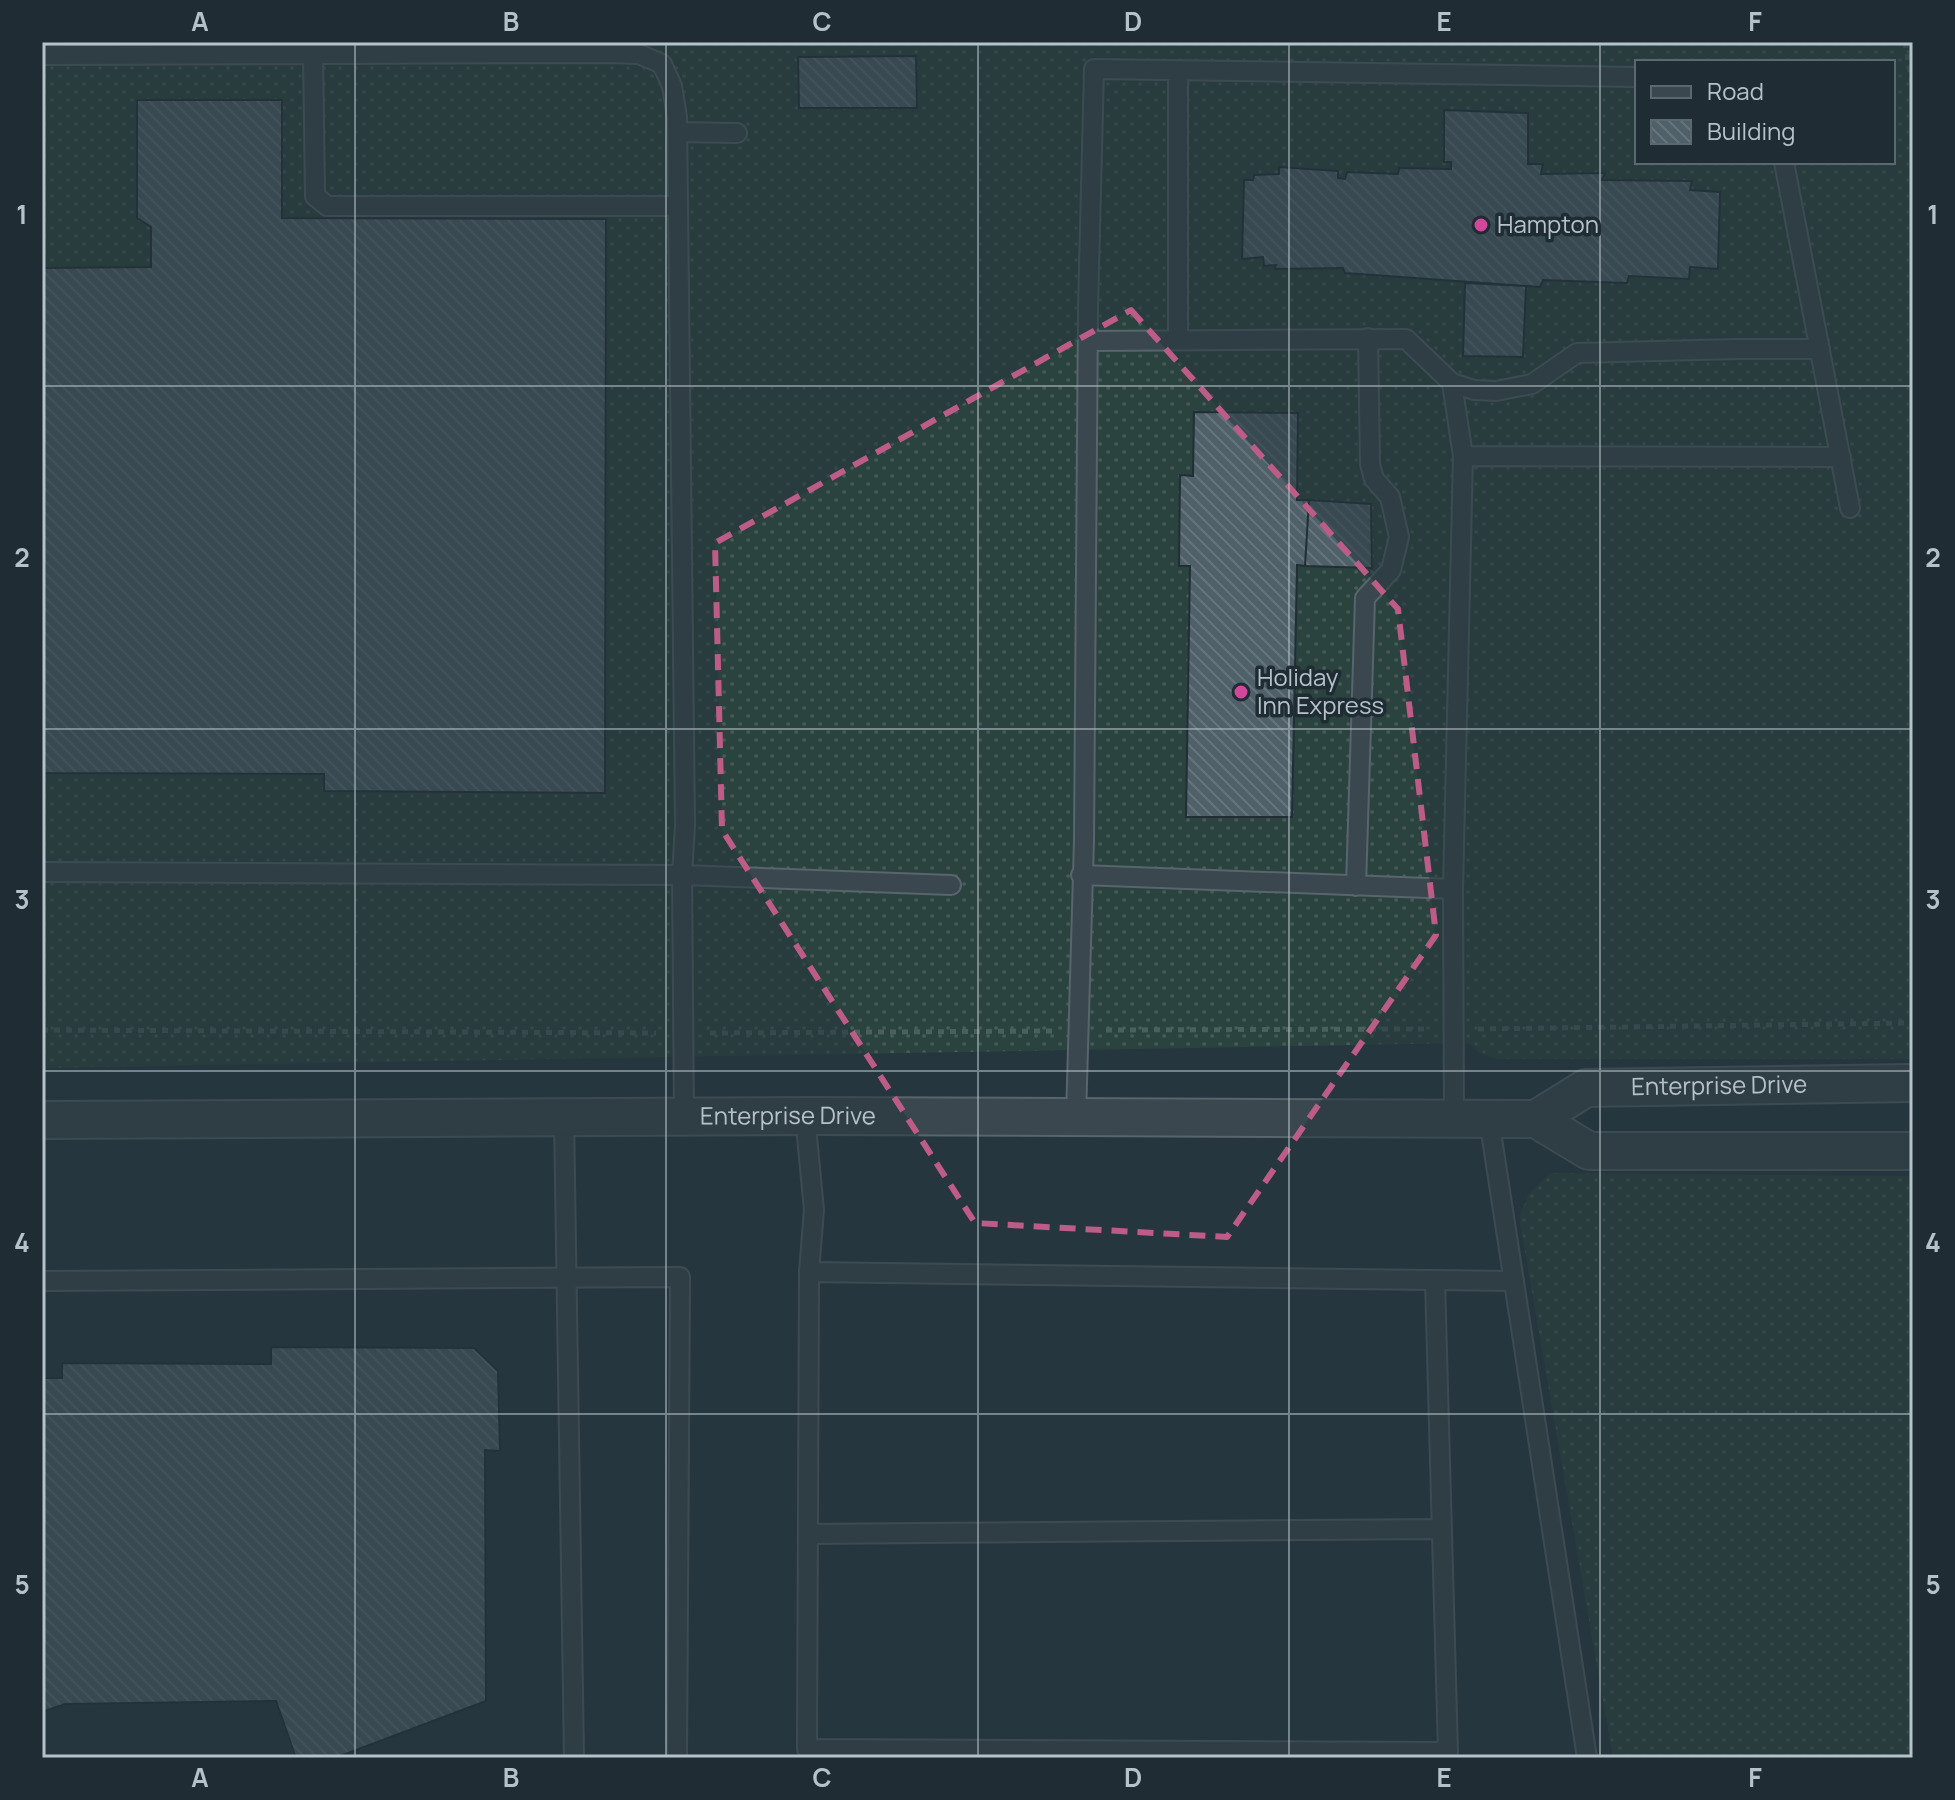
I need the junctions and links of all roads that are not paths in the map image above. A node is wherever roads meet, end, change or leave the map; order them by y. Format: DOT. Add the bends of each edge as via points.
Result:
graph roads {
  1 [pos="313,54"];
  2 [pos="42,55"];
  3 [pos="1178,72"];
  4 [pos="1635,77"];
  5 [pos="678,132"];
  6 [pos="737,133"];
  7 [pos="1784,164"];
  8 [pos="678,206"];
  9 [pos="1368,338"];
  10 [pos="1178,340"];
  11 [pos="1089,341"];
  12 [pos="1820,349"];
  13 [pos="1452,383"];
  14 [pos="1463,456"];
  15 [pos="1841,457"];
  16 [pos="1850,508"];
  17 [pos="42,872"];
  18 [pos="682,875"];
  19 [pos="1081,875"];
  20 [pos="951,885"];
  21 [pos="1356,886"];
  22 [pos="1453,889"];
  23 [pos="1913,1083"];
  24 [pos="805,1116"];
  25 [pos="564,1117"];
  26 [pos="684,1117"];
  27 [pos="1076,1118"];
  28 [pos="1471,1119"];
  29 [pos="1536,1119"];
  30 [pos="42,1120"];
  31 [pos="1913,1151"];
  32 [pos="809,1272"];
  33 [pos="567,1277"];
  34 [pos="1435,1280"];
  35 [pos="42,1281"];
  36 [pos="1514,1281"];
  37 [pos="1442,1529"];
  38 [pos="808,1534"];
  39 [pos="808,1754"];
  40 [pos="1424,1755"];
  41 [pos="574,1758"];
  42 [pos="677,1758"];
  43 [pos="1587,1758"];
  1 -- 2 [label="lane"];
  1 -- 5 [label="lane" via="639,54 662,64 672,86"];
  1 -- 8 [label="lane" via="315,196 327,206"];
  3 -- 4 [label="lane"];
  3 -- 10 [label="lane"];
  3 -- 11 [label="lane" via="1094,69"];
  5 -- 6 [label="lane"];
  5 -- 8 [label="lane"];
  7 -- 12 [label="lane"];
  8 -- 18 [label="lane"];
  9 -- 10 [label="lane"];
  9 -- 13 [label="lane" via="1406,339"];
  9 -- 21 [label="lane" via="1370,464 1374,479 1390,497 1399,537 1391,570 1365,598"];
  10 -- 11 [label="lane"];
  11 -- 19 [label="lane"];
  12 -- 13 [label="lane" via="1577,353 1532,384 1496,391"];
  12 -- 15 [label="lane"];
  13 -- 14 [label="lane"];
  14 -- 15 [label="lane"];
  14 -- 22 [label="lane"];
  15 -- 16 [label="lane"];
  17 -- 18 [label="lane"];
  18 -- 20 [label="lane"];
  18 -- 26 [label="lane"];
  19 -- 21 [label="lane"];
  19 -- 27 [label="lane"];
  21 -- 22 [label="lane"];
  22 -- 28 [label="lane"];
  23 -- 29 [label="street, Enterprise Drive" via="1586,1088"];
  24 -- 26 [label="street, Enterprise Drive"];
  24 -- 27 [label="street, Enterprise Drive"];
  24 -- 32 [label="lane" via="814,1210"];
  25 -- 26 [label="street, Enterprise Drive"];
  25 -- 30 [label="street, Enterprise Drive"];
  25 -- 33 [label="lane"];
  27 -- 28 [label="street, Enterprise Drive"];
  28 -- 29 [label="street, Enterprise Drive"];
  28 -- 36 [label="lane"];
  29 -- 31 [label="street" via="1589,1151"];
  32 -- 34 [label="lane"];
  32 -- 38 [label="lane"];
  33 -- 35 [label="lane"];
  33 -- 41 [label="lane"];
  33 -- 42 [label="lane" via="680,1277"];
  34 -- 36 [label="lane"];
  34 -- 37 [label="lane"];
  36 -- 43 [label="lane"];
  37 -- 38 [label="lane"];
  37 -- 40 [label="lane" via="1448,1752"];
  38 -- 39 [label="lane"];
  39 -- 40 [label="lane"];
}
